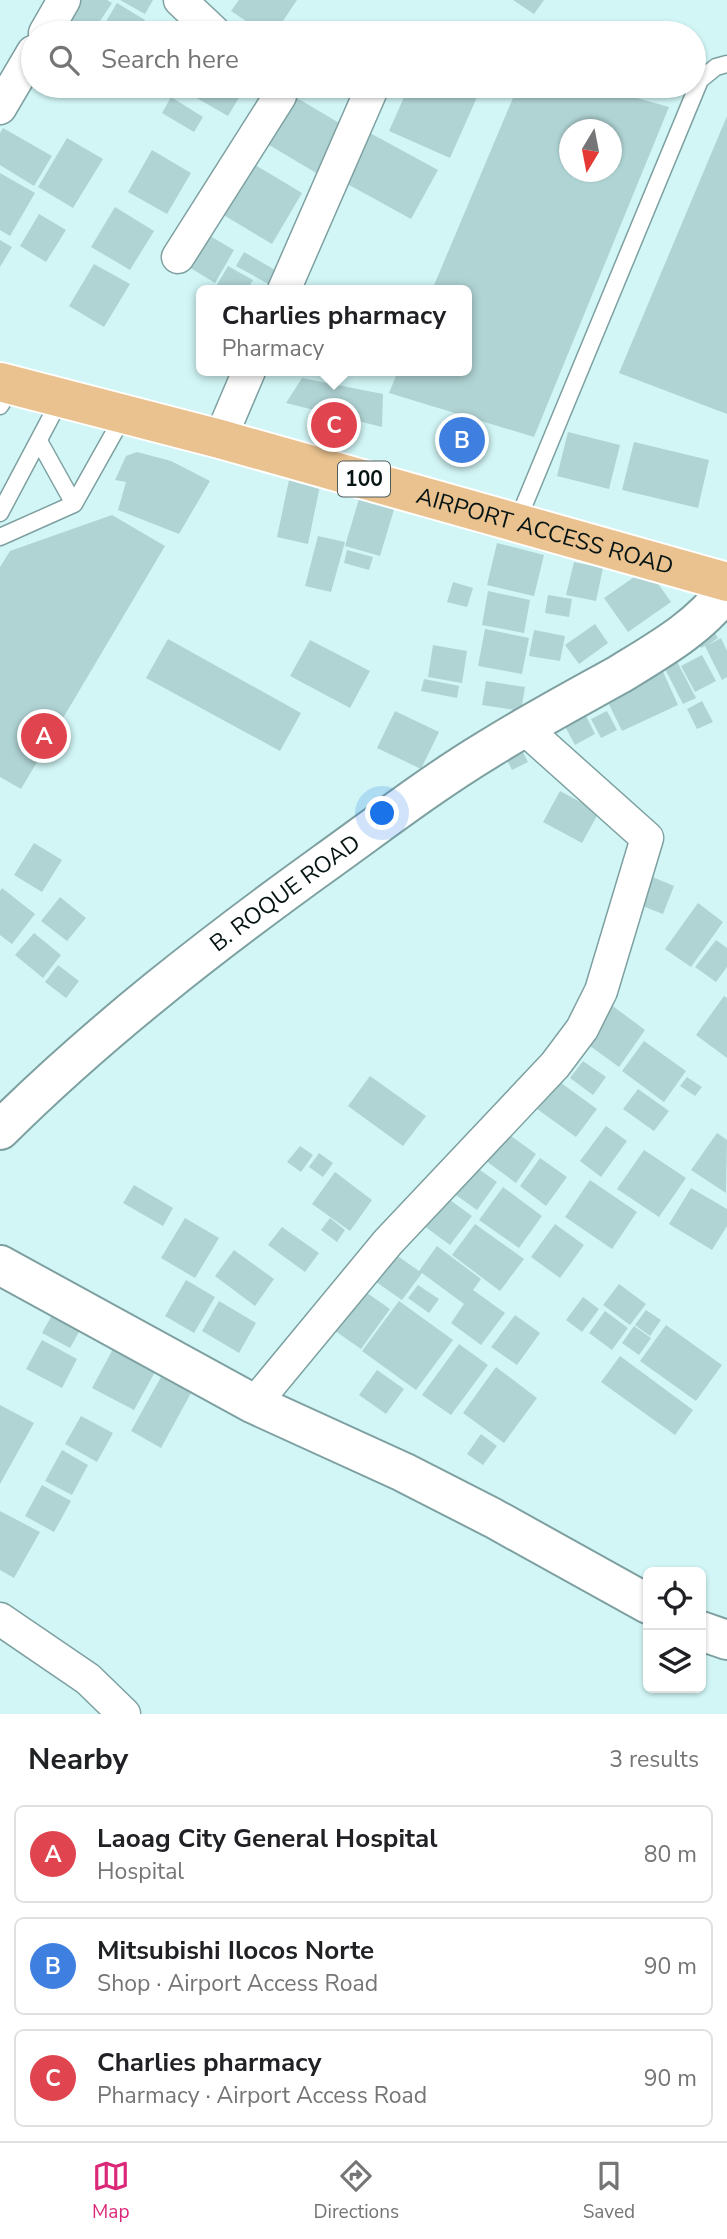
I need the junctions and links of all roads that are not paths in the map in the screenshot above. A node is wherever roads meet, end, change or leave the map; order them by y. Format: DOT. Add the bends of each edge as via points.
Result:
graph roads {
  1 [pos="64,0"];
  2 [pos="180,0"];
  3 [pos="52,21"];
  4 [pos="202,21"];
  5 [pos="727,64"];
  6 [pos="21,72"];
  7 [pos="706,76"];
  8 [pos="279,98"];
  9 [pos="368,98"];
  10 [pos="694,98"];
  11 [pos="0,108"];
  12 [pos="178,257"];
  13 [pos="286,285"];
  14 [pos="247,376"];
  15 [pos="4,391"];
  16 [pos="61,397"];
  17 [pos="124,414"];
  18 [pos="220,439"];
  19 [pos="39,441"];
  20 [pos="74,504"];
  21 [pos="0,513"];
  22 [pos="517,522"];
  23 [pos="0,537"];
  24 [pos="727,582"];
  25 [pos="727,590"];
  26 [pos="524,728"];
  27 [pos="0,1130"];
  28 [pos="0,1265"];
  29 [pos="254,1404"];
  30 [pos="643,1601"];
  31 [pos="0,1619"];
  32 [pos="706,1633"];
  33 [pos="727,1640"];
  34 [pos="124,1714"];
  1 -- 3 [label="street"];
  2 -- 4 [label="street"];
  5 -- 7 [label="lane"];
  6 -- 11 [label="street"];
  8 -- 12 [label="street"];
  9 -- 13 [label="street"];
  10 -- 22 [label="lane"];
  14 -- 18 [label="street"];
  15 -- 16 [label="main road, AIRPORT ACCESS ROAD / 100"];
  16 -- 17 [label="main road, AIRPORT ACCESS ROAD / 100"];
  16 -- 19 [label="lane"];
  17 -- 18 [label="main road, AIRPORT ACCESS ROAD / 100"];
  17 -- 20 [label="lane"];
  18 -- 22 [label="main road, AIRPORT ACCESS ROAD / 100"];
  19 -- 20 [label="lane"];
  19 -- 21 [label="lane"];
  20 -- 23 [label="lane"];
  22 -- 24 [label="main road, AIRPORT ACCESS ROAD / 100"];
  25 -- 26 [label="street, B. ROQUE ROAD" via="690,629 662,649"];
  26 -- 27 [label="street, B. ROQUE ROAD" via="417,797 235,928 128,1013"];
  26 -- 29 [label="street" via="647,838 601,991 582,1029 555,1065 387,1242"];
  28 -- 29 [label="street"];
  29 -- 30 [label="street" via="403,1472"];
  31 -- 34 [label="street" via="88,1679"];
  32 -- 33 [label="street"];
}
